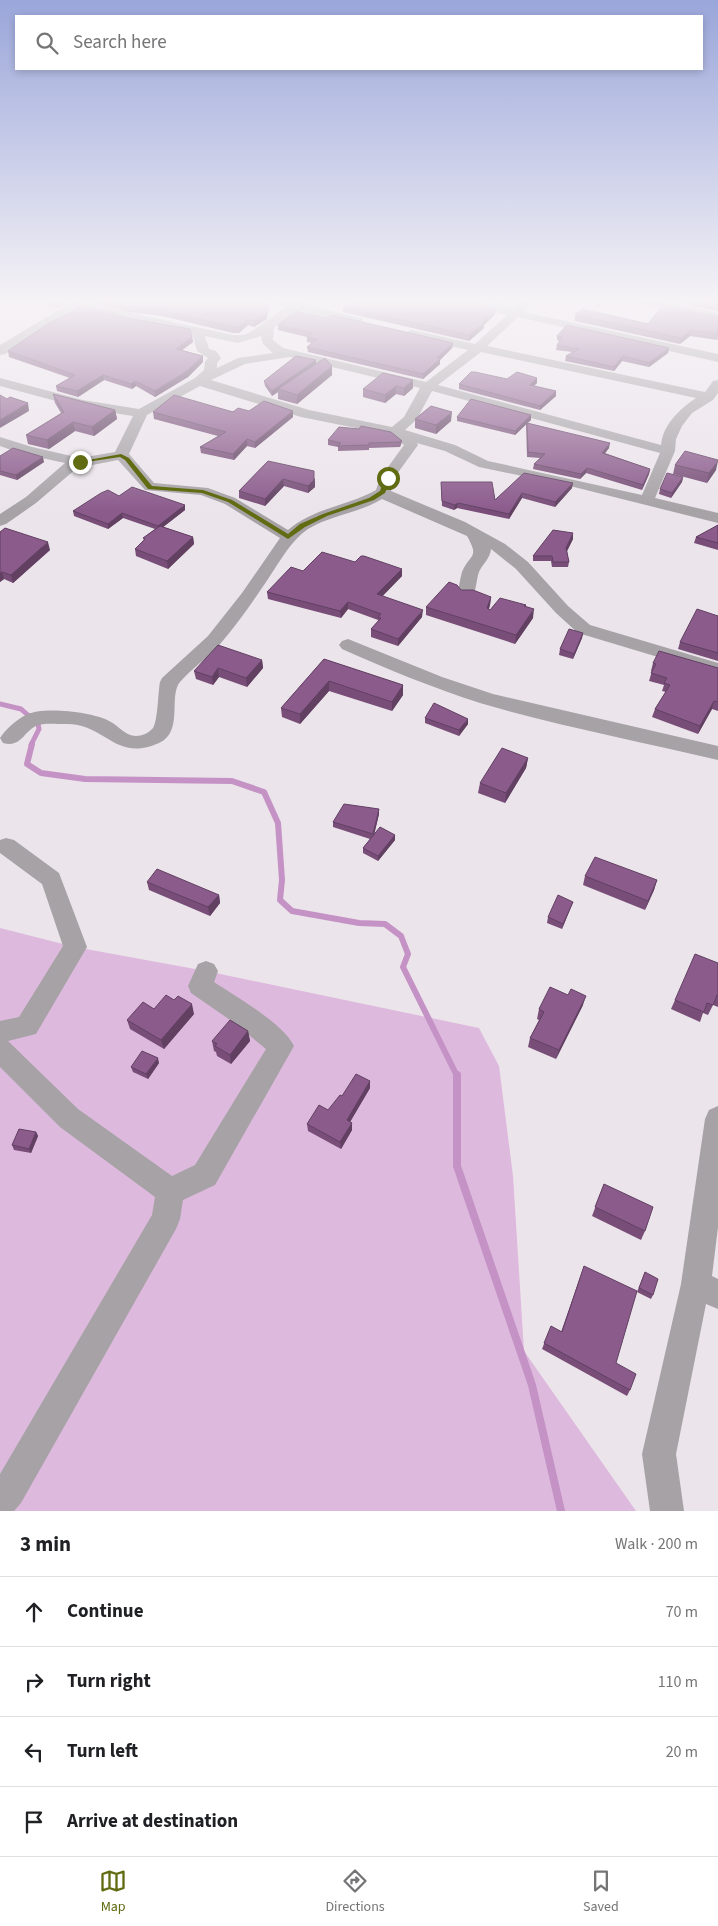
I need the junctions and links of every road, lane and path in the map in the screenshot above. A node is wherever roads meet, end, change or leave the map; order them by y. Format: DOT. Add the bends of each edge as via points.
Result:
graph roads {
  1 [pos="210,370"];
  2 [pos="224,370"];
  3 [pos="357,370"];
  4 [pos="449,370"];
  5 [pos="578,370"];
  6 [pos="199,381"];
  7 [pos="0,382"];
  8 [pos="718,384"];
  9 [pos="428,386"];
  10 [pos="708,397"];
  11 [pos="141,413"];
  12 [pos="395,432"];
  13 [pos="0,442"];
  14 [pos="668,451"];
  15 [pos="121,455"];
  16 [pos="80,462"];
  17 [pos="383,492"];
  18 [pos="646,502"];
  19 [pos="3,516"];
  20 [pos="718,518"];
  21 [pos="475,535"];
  22 [pos="288,538"];
  23 [pos="466,592"];
  24 [pos="348,645"];
  25 [pos="718,669"];
  26 [pos="10,738"];
  27 [pos="718,753"];
  28 [pos="6,846"];
  29 [pos="206,971"];
  30 [pos="0,1032"];
  31 [pos="0,1050"];
  32 [pos="718,1119"];
  33 [pos="170,1191"];
  34 [pos="707,1289"];
  35 [pos="3,1489"];
  36 [pos="667,1511"];
  1 -- 6 [label="street"];
  2 -- 6 [label="street"];
  3 -- 9 [label="street"];
  4 -- 9 [label="street"];
  5 -- 10 [label="street"];
  6 -- 11 [label="street"];
  6 -- 12 [label="street" via="306,414"];
  7 -- 11 [label="street" via="82,404"];
  8 -- 10 [label="street"];
  9 -- 12 [label="street" via="410,419"];
  9 -- 14 [label="street"];
  10 -- 14 [label="street" via="688,410 675,424"];
  11 -- 15 [label="street"];
  12 -- 17 [label="street" via="409,440 411,445 388,478"];
  12 -- 18 [label="street" via="450,448 484,464"];
  13 -- 16 [label="street"];
  14 -- 18 [label="street"];
  15 -- 16 [label="street"];
  15 -- 22 [label="street" via="150,487 203,491 230,501"];
  16 -- 19 [label="street"];
  17 -- 21 [label="street"];
  17 -- 22 [label="street" via="302,526"];
  18 -- 20 [label="street"];
  21 -- 23 [label="street" via="483,549 482,556 471,571"];
  21 -- 25 [label="street" via="499,547 569,618 584,628"];
  22 -- 26 [label="street" via="214,640 170,682 163,729 154,738 136,743 119,738 102,725 73,717 33,719"];
  24 -- 27 [label="street" via="411,672 488,698"];
  28 -- 30 [label="street" via="50,879 75,947 27,1026"];
  29 -- 33 [label="street" via="200,986 281,1046 205,1175"];
  31 -- 33 [label="street" via="69,1118"];
  32 -- 34 [label="street"];
  33 -- 35 [label="street" via="166,1220"];
  34 -- 36 [label="street" via="678,1362 659,1454"];
}
